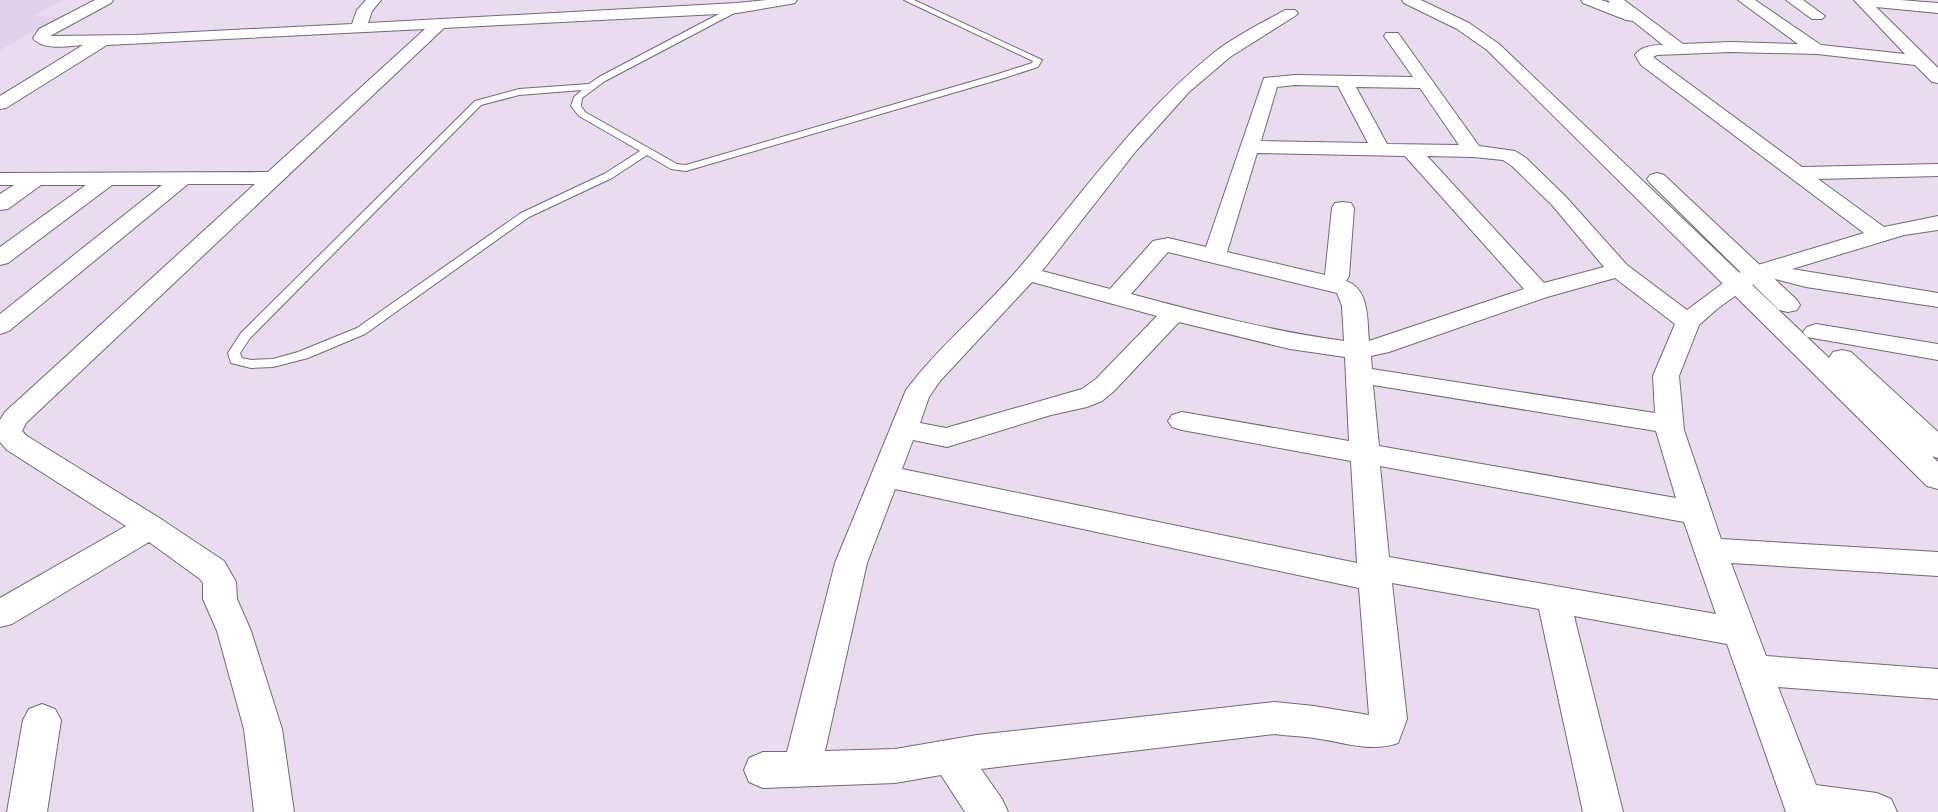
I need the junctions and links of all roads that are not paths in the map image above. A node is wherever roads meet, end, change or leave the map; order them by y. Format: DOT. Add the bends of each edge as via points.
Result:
graph roads {
  1 [pos="106,0"];
  2 [pos="374,0"];
  3 [pos="790,0"];
  4 [pos="908,0"];
  5 [pos="1409,0"];
  6 [pos="1436,0"];
  7 [pos="1588,0"];
  8 [pos="1615,0"];
  9 [pos="1745,0"];
  10 [pos="1793,0"];
  11 [pos="1862,1"];
  12 [pos="594,8"];
  13 [pos="737,8"];
  14 [pos="1938,8"];
  15 [pos="1290,13"];
  16 [pos="1817,16"];
  17 [pos="1643,20"];
  18 [pos="441,24"];
  19 [pos="358,28"];
  20 [pos="1392,36"];
  21 [pos="102,41"];
  22 [pos="1678,48"];
  23 [pos="1817,49"];
  24 [pos="1918,60"];
  25 [pos="1938,78"];
  26 [pos="1344,81"];
  27 [pos="1425,83"];
  28 [pos="590,87"];
  29 [pos="0,104"];
  30 [pos="1249,147"];
  31 [pos="1381,150"];
  32 [pos="1411,150"];
  33 [pos="1473,151"];
  34 [pos="647,152"];
  35 [pos="1938,170"];
  36 [pos="1797,173"];
  37 [pos="183,178"];
  38 [pos="274,178"];
  39 [pos="0,179"];
  40 [pos="36,179"];
  41 [pos="107,179"];
  42 [pos="0,204"];
  43 [pos="1343,208"];
  44 [pos="1938,223"];
  45 [pos="1881,235"];
  46 [pos="1215,255"];
  47 [pos="0,258"];
  48 [pos="1619,270"];
  49 [pos="1027,274"];
  50 [pos="1753,275"];
  51 [pos="1938,280"];
  52 [pos="1333,284"];
  53 [pos="1539,292"];
  54 [pos="1903,295"];
  55 [pos="1116,297"];
  56 [pos="1938,300"];
  57 [pos="1174,312"];
  58 [pos="1688,322"];
  59 [pos="0,326"];
  60 [pos="1816,332"];
  61 [pos="1938,352"];
  62 [pos="1359,363"];
  63 [pos="1182,421"];
  64 [pos="1669,424"];
  65 [pos="903,429"];
  66 [pos="1938,448"];
  67 [pos="1365,453"];
  68 [pos="884,476"];
  69 [pos="1938,479"];
  70 [pos="1696,513"];
  71 [pos="150,527"];
  72 [pos="1708,550"];
  73 [pos="1938,564"];
  74 [pos="1375,573"];
  75 [pos="1553,599"];
  76 [pos="0,614"];
  77 [pos="1739,632"];
  78 [pos="1753,670"];
  79 [pos="1938,684"];
  80 [pos="42,720"];
  81 [pos="950,756"];
  82 [pos="802,769"];
  83 [pos="763,770"];
  84 [pos="1804,807"];
  85 [pos="27,812"];
  86 [pos="274,812"];
  87 [pos="988,812"];
  88 [pos="1602,812"];
  89 [pos="1877,812"];
  1 -- 21 [label="street" via="46,32 41,38"];
  2 -- 19 [label="street" via="365,10"];
  3 -- 13 [label="street"];
  4 -- 34 [label="lane" via="1038,60 1035,65 702,165 675,167"];
  5 -- 50 [label="street" via="1463,26 1493,47"];
  6 -- 50 [label="street" via="1486,26 1508,42 1609,133"];
  7 -- 17 [label="street"];
  8 -- 17 [label="street"];
  9 -- 23 [label="street"];
  10 -- 16 [label="street"];
  11 -- 14 [label="street"];
  11 -- 24 [label="street"];
  12 -- 13 [label="street"];
  12 -- 18 [label="street"];
  13 -- 28 [label="lane"];
  15 -- 49 [label="street" via="1224,53 1183,88 1129,147"];
  17 -- 22 [label="street"];
  18 -- 19 [label="street"];
  18 -- 38 [label="street"];
  19 -- 21 [label="street"];
  20 -- 27 [label="street"];
  21 -- 29 [label="street"];
  22 -- 23 [label="street"];
  22 -- 36 [label="street" via="1654,50 1643,56"];
  23 -- 24 [label="street"];
  24 -- 25 [label="street"];
  26 -- 27 [label="street"];
  26 -- 30 [label="street" via="1270,82"];
  26 -- 31 [label="street"];
  27 -- 33 [label="street"];
  28 -- 34 [label="lane" via="578,97 576,106 582,114"];
  28 -- 34 [label="lane" via="520,90 497,95 478,104 245,336 234,353 236,360 251,364 273,363 303,356 360,331 525,215 608,176"];
  30 -- 31 [label="street"];
  30 -- 46 [label="street"];
  31 -- 32 [label="street"];
  32 -- 33 [label="street"];
  32 -- 53 [label="street"];
  33 -- 48 [label="street" via="1508,155 1519,162 1559,201"];
  35 -- 36 [label="street"];
  36 -- 45 [label="street"];
  37 -- 38 [label="street"];
  37 -- 41 [label="street"];
  37 -- 59 [label="street"];
  38 -- 71 [label="street" via="15,418 7,432 17,443"];
  39 -- 40 [label="street"];
  40 -- 41 [label="street"];
  40 -- 42 [label="street"];
  41 -- 47 [label="street"];
  43 -- 52 [label="street"];
  44 -- 45 [label="street"];
  45 -- 50 [label="street"];
  46 -- 52 [label="street"];
  46 -- 55 [label="street" via="1178,246 1161,246"];
  48 -- 53 [label="street"];
  48 -- 58 [label="street"];
  49 -- 55 [label="street"];
  49 -- 65 [label="street" via="931,375 916,396"];
  50 -- 54 [label="street"];
  50 -- 58 [label="street" via="1708,304"];
  50 -- 60 [label="street"];
  50 -- 69 [label="street"];
  51 -- 54 [label="street"];
  52 -- 62 [label="street" via="1345,288 1351,296"];
  53 -- 62 [label="street" via="1380,347"];
  54 -- 56 [label="street"];
  55 -- 57 [label="street"];
  57 -- 62 [label="street"];
  57 -- 65 [label="street" via="1092,395 947,438"];
  58 -- 64 [label="street" via="1666,376"];
  60 -- 61 [label="street"];
  60 -- 66 [label="street"];
  62 -- 64 [label="street"];
  62 -- 67 [label="street"];
  63 -- 67 [label="street"];
  64 -- 70 [label="street"];
  65 -- 68 [label="street"];
  67 -- 70 [label="street"];
  67 -- 74 [label="street"];
  68 -- 74 [label="street"];
  68 -- 82 [label="street" via="851,563"];
  70 -- 72 [label="street"];
  71 -- 76 [label="street"];
  71 -- 86 [label="street" via="212,570 220,582 227,615 263,729"];
  72 -- 73 [label="street"];
  72 -- 77 [label="street"];
  74 -- 75 [label="street"];
  74 -- 81 [label="street" via="1388,719 1385,731 1372,732 1275,718"];
  75 -- 77 [label="street"];
  75 -- 88 [label="street"];
  77 -- 78 [label="street"];
  78 -- 79 [label="street"];
  78 -- 84 [label="street"];
  80 -- 85 [label="street"];
  81 -- 82 [label="street" via="895,766"];
  81 -- 87 [label="street"];
  82 -- 83 [label="street"];
  84 -- 89 [label="street"];
}
